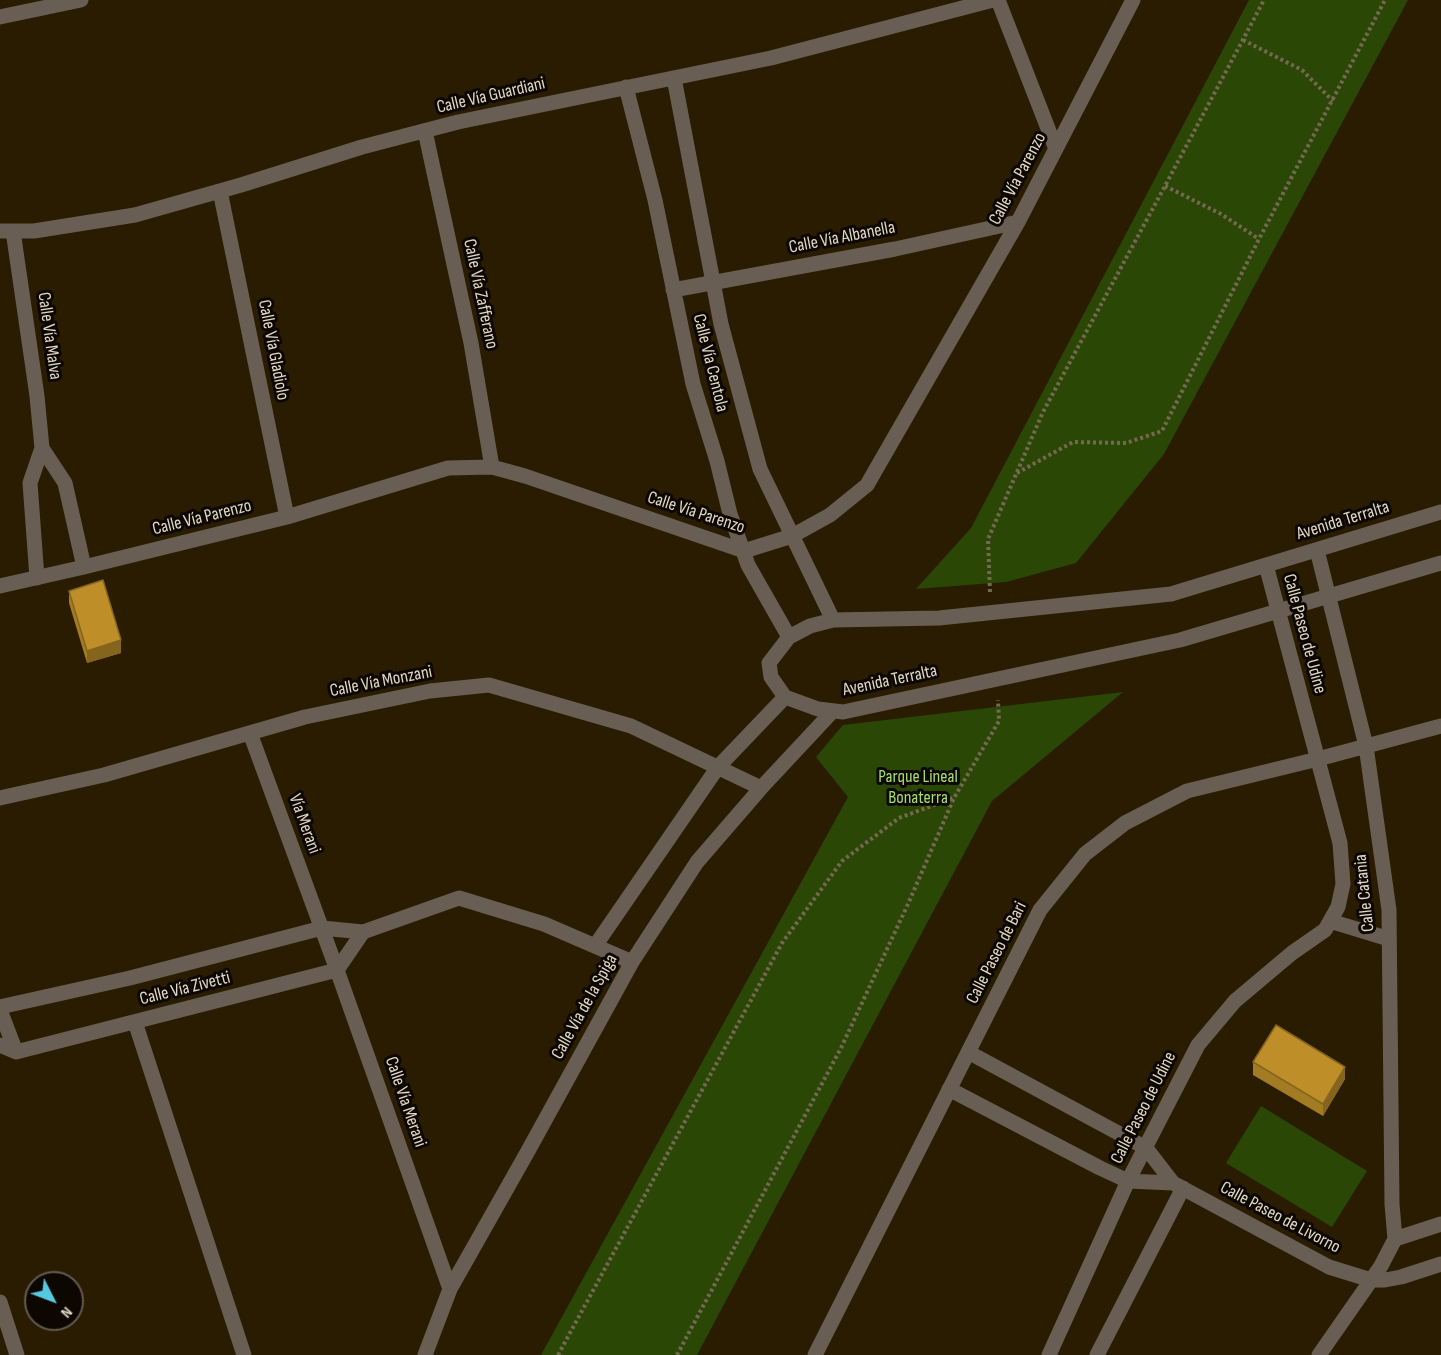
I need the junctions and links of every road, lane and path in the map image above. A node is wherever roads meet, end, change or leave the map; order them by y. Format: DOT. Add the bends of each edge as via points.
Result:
graph roads {
  1 [pos="81,0"];
  2 [pos="993,0"];
  3 [pos="998,0"];
  4 [pos="1133,0"];
  5 [pos="1264,0"];
  6 [pos="1385,0"];
  7 [pos="0,17"];
  8 [pos="1243,40"];
  9 [pos="674,78"];
  10 [pos="626,87"];
  11 [pos="1333,101"];
  12 [pos="425,131"];
  13 [pos="1056,149"];
  14 [pos="1165,186"];
  15 [pos="220,191"];
  16 [pos="1018,222"];
  17 [pos="7,231"];
  18 [pos="1259,239"];
  19 [pos="713,283"];
  20 [pos="673,290"];
  21 [pos="42,448"];
  22 [pos="492,467"];
  23 [pos="1017,473"];
  24 [pos="1441,512"];
  25 [pos="287,517"];
  26 [pos="792,536"];
  27 [pos="1317,550"];
  28 [pos="744,551"];
  29 [pos="1441,563"];
  30 [pos="1266,565"];
  31 [pos="84,567"];
  32 [pos="37,578"];
  33 [pos="0,586"];
  34 [pos="1328,596"];
  35 [pos="1278,611"];
  36 [pos="991,613"];
  37 [pos="833,620"];
  38 [pos="789,637"];
  39 [pos="998,679"];
  40 [pos="785,696"];
  41 [pos="832,712"];
  42 [pos="1441,726"];
  43 [pos="250,733"];
  44 [pos="1366,746"];
  45 [pos="1318,759"];
  46 [pos="718,767"];
  47 [pos="761,788"];
  48 [pos="0,798"];
  49 [pos="954,798"];
  50 [pos="1330,921"];
  51 [pos="322,928"];
  52 [pos="363,932"];
  53 [pos="1389,939"];
  54 [pos="595,946"];
  55 [pos="632,962"];
  56 [pos="338,970"];
  57 [pos="0,1008"];
  58 [pos="135,1022"];
  59 [pos="0,1045"];
  60 [pos="16,1052"];
  61 [pos="968,1052"];
  62 [pos="949,1089"];
  63 [pos="1146,1148"];
  64 [pos="1128,1180"];
  65 [pos="1178,1186"];
  66 [pos="1441,1224"];
  67 [pos="1395,1239"];
  68 [pos="1441,1264"];
  69 [pos="1371,1280"];
  70 [pos="450,1289"];
  71 [pos="0,1302"];
  72 [pos="1322,1353"];
  73 [pos="17,1355"];
  74 [pos="244,1355"];
  75 [pos="425,1355"];
  76 [pos="558,1355"];
  77 [pos="676,1355"];
  78 [pos="815,1355"];
  79 [pos="1049,1355"];
  80 [pos="1097,1355"];
  1 -- 7 [label="street"];
  2 -- 9 [label="street, Calle Vía Guardiani" via="771,58"];
  3 -- 13 [label="street"];
  4 -- 13 [label="street, Calle Vía Parenzo"];
  5 -- 8 [label="path"];
  6 -- 11 [label="path"];
  8 -- 11 [label="path" via="1302,70"];
  8 -- 14 [label="path"];
  9 -- 10 [label="street, Calle Vía Guardiani"];
  9 -- 19 [label="street, Calle Vía Centola"];
  10 -- 12 [label="street, Calle Vía Guardiani"];
  10 -- 20 [label="street, Calle Vía Centola"];
  11 -- 18 [label="path"];
  12 -- 15 [label="street, Calle Vía Guardiani"];
  12 -- 22 [label="street, Calle Vía Zafferano" via="471,343"];
  13 -- 16 [label="street, Calle Vía Parenzo"];
  14 -- 18 [label="path" via="1221,214"];
  14 -- 23 [label="path" via="1043,412"];
  15 -- 17 [label="street, Calle Vía Guardiani" via="135,215 34,231"];
  15 -- 25 [label="street, Calle Vía Gladiolo"];
  16 -- 19 [label="street, Calle Vía Albanella"];
  16 -- 26 [label="street, Calle Vía Parenzo" via="867,485 830,515"];
  17 -- 21 [label="street, Calle Vía Malva" via="38,396"];
  18 -- 23 [label="path" via="1162,430 1126,443 1073,442"];
  19 -- 20 [label="street, Calle Vía Albanella"];
  19 -- 26 [label="street, Calle Vía Centola" via="760,469"];
  20 -- 28 [label="street, Calle Vía Centola" via="693,384"];
  21 -- 31 [label="street, Calle Vía Malva" via="65,483"];
  21 -- 32 [label="street, Calle Vía Malva" via="30,483"];
  22 -- 25 [label="street, Calle Vía Parenzo" via="448,468"];
  22 -- 28 [label="street, Calle Vía Parenzo"];
  23 -- 36 [label="path" via="988,539"];
  24 -- 27 [label="street, Avenida Terralta"];
  25 -- 31 [label="street, Calle Vía Parenzo"];
  26 -- 28 [label="street, Calle Vía Parenzo"];
  26 -- 37 [label="street, Calle Vía Centola"];
  27 -- 30 [label="street, Avenida Terralta"];
  27 -- 34 [label="street, Calle Catania"];
  28 -- 38 [label="street, Calle Vía Centola"];
  29 -- 34 [label="street, Avenida Terralta"];
  30 -- 35 [label="street, Calle Paseo de Udine"];
  30 -- 36 [label="street, Avenida Terralta" via="1171,594"];
  31 -- 32 [label="street, Calle Vía Parenzo"];
  32 -- 33 [label="street, Calle Vía Parenzo"];
  34 -- 35 [label="street, Avenida Terralta"];
  34 -- 44 [label="street, Calle Catania"];
  35 -- 39 [label="street, Avenida Terralta" via="1180,640"];
  35 -- 45 [label="street, Calle Paseo de Udine"];
  36 -- 37 [label="street, Avenida Terralta"];
  37 -- 38 [label="street, Avenida Terralta"];
  38 -- 40 [label="street, Avenida Terralta" via="769,663 771,677"];
  39 -- 41 [label="street, Avenida Terralta"];
  39 -- 49 [label="path" via="999,721"];
  40 -- 41 [label="street, Avenida Terralta"];
  40 -- 46 [label="street, Calle Vía de la Spiga"];
  41 -- 47 [label="street, Calle Vía de la Spiga"];
  42 -- 44 [label="street, Calle Paseo de Bari"];
  43 -- 46 [label="street, Calle Vía Monzani" via="339,710 489,684 632,726"];
  43 -- 48 [label="street, Calle Vía Monzani" via="104,775"];
  43 -- 51 [label="street, Vía Merani"];
  44 -- 45 [label="street, Calle Paseo de Bari"];
  44 -- 53 [label="street, Calle Catania" via="1389,910"];
  45 -- 50 [label="street, Calle Paseo de Udine" via="1340,843 1343,885 1338,908"];
  45 -- 61 [label="street, Calle Paseo de Bari" via="1187,792 1125,823 1085,854 1040,910"];
  46 -- 47 [label="street, Calle Vía Monzani"];
  46 -- 54 [label="street, Calle Vía de la Spiga"];
  47 -- 55 [label="street, Calle Vía de la Spiga" via="698,862"];
  49 -- 76 [label="path" via="899,818 842,861 782,943"];
  49 -- 77 [label="path" via="841,1048"];
  50 -- 53 [label="street"];
  50 -- 63 [label="street, Calle Paseo de Udine" via="1325,930 1235,1001 1198,1045"];
  51 -- 52 [label="street, Calle Vía Zivetti"];
  51 -- 56 [label="street, Calle Vía Merani"];
  51 -- 57 [label="street, Calle Vía Zivetti"];
  52 -- 54 [label="street, Calle Vía Zivetti" via="459,898 544,924"];
  52 -- 56 [label="street"];
  53 -- 67 [label="street, Calle Catania"];
  54 -- 55 [label="street, Calle Vía Zivetti"];
  55 -- 70 [label="street, Calle Vía de la Spiga"];
  56 -- 58 [label="street, Calle Vía Zivetti"];
  56 -- 70 [label="street, Calle Vía Merani"];
  57 -- 60 [label="street"];
  58 -- 60 [label="street, Calle Vía Zivetti"];
  58 -- 74 [label="street"];
  59 -- 60 [label="street"];
  61 -- 62 [label="street, Calle Paseo de Bari"];
  61 -- 63 [label="street, Calle Paseo de Livorno"];
  62 -- 64 [label="street, Calle Paseo de Livorno"];
  62 -- 78 [label="street, Calle Paseo de Bari"];
  63 -- 64 [label="street, Calle Paseo de Udine"];
  63 -- 65 [label="street, Calle Paseo de Livorno"];
  64 -- 65 [label="street, Calle Paseo de Livorno"];
  64 -- 79 [label="street, Calle Paseo de Udine"];
  65 -- 69 [label="street, Calle Paseo de Livorno" via="1329,1268"];
  65 -- 80 [label="street"];
  66 -- 67 [label="street"];
  67 -- 69 [label="street"];
  68 -- 69 [label="street, Calle Paseo de Livorno" via="1401,1277"];
  69 -- 72 [label="street"];
  70 -- 75 [label="street, Calle Vía de la Spiga"];
  71 -- 73 [label="street"];
}
